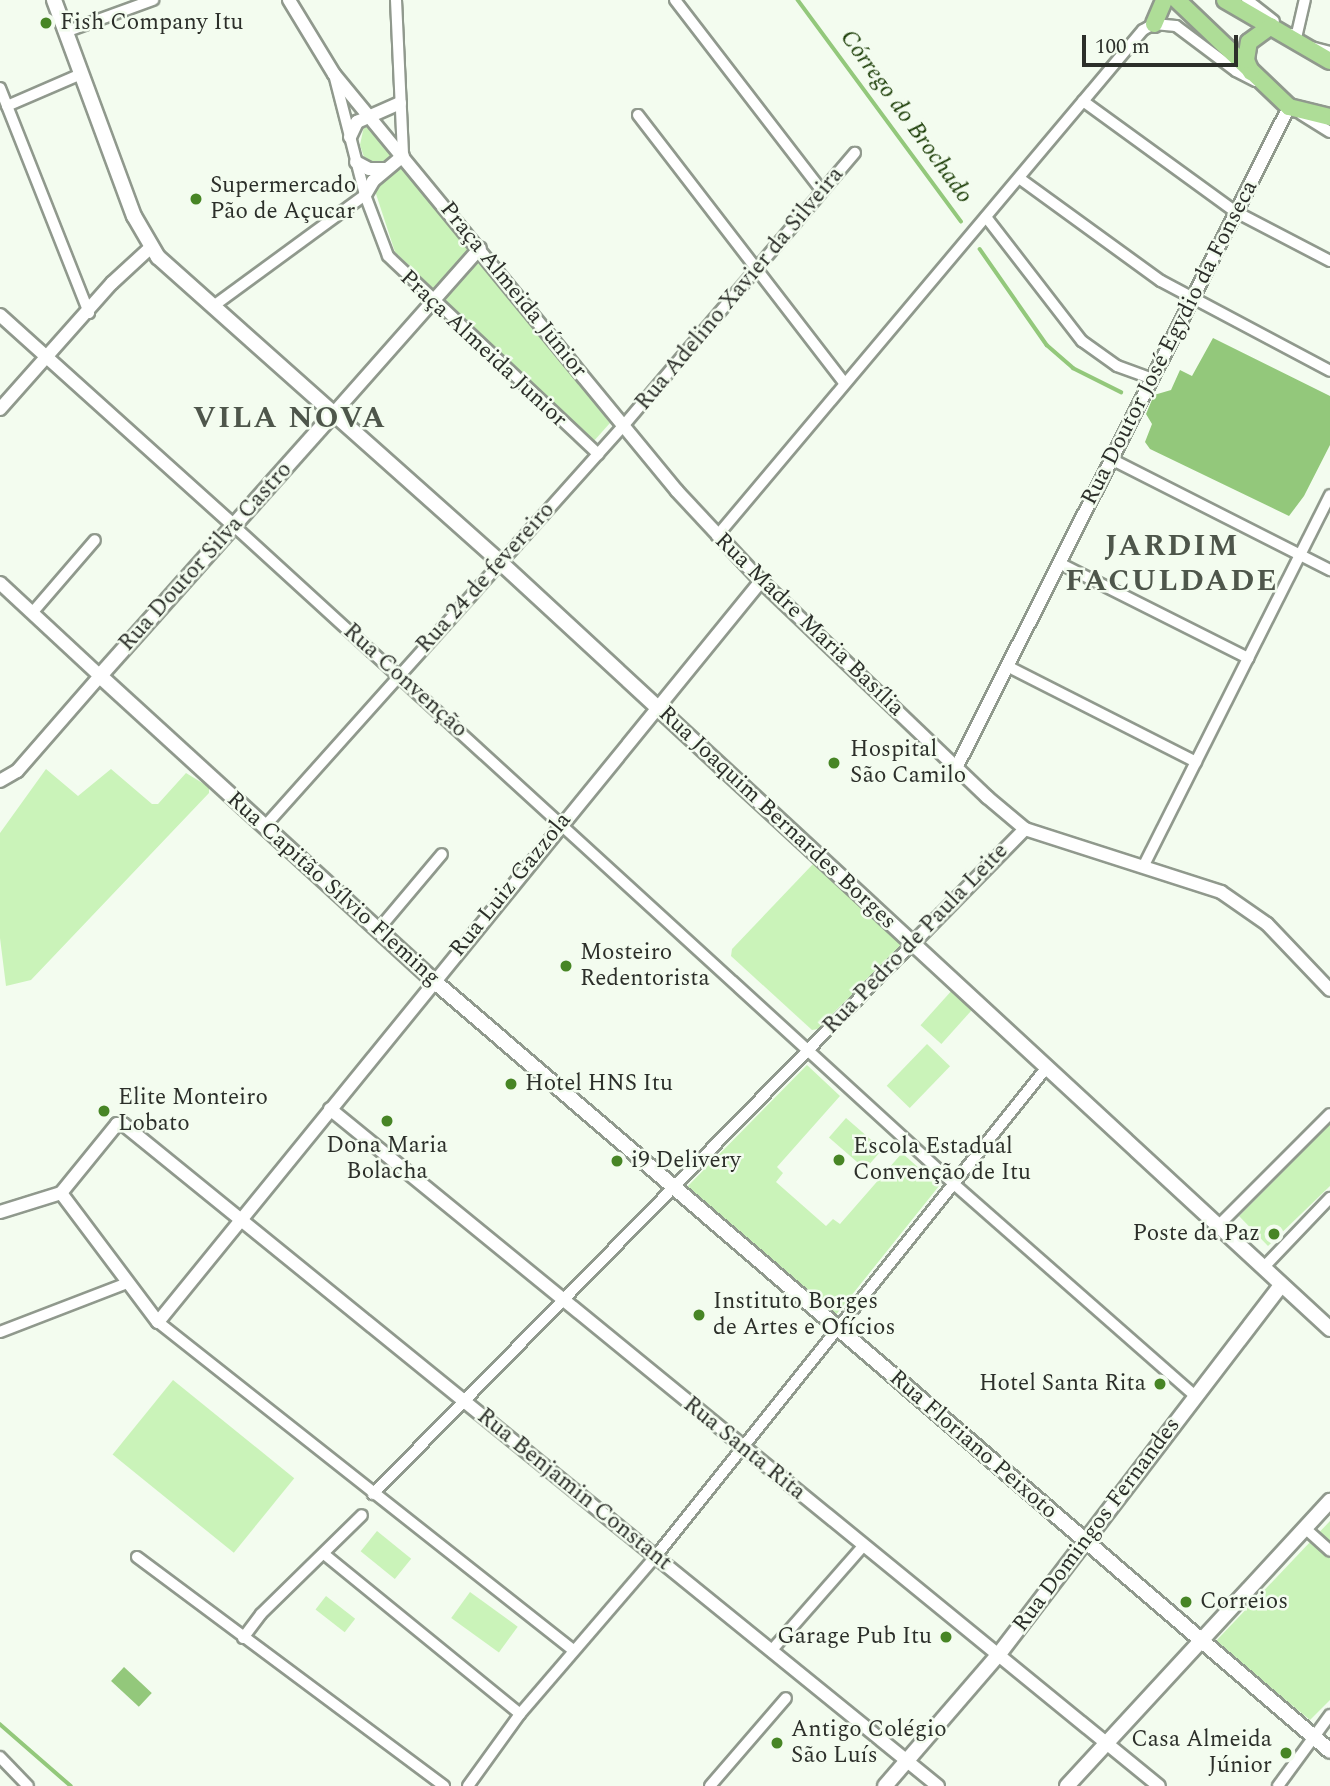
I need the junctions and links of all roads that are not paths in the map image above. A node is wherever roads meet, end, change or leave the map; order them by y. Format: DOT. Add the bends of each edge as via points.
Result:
graph roads {
  1 [pos="54,0"];
  2 [pos="153,0"];
  3 [pos="289,0"];
  4 [pos="396,0"];
  5 [pos="675,0"];
  6 [pos="1164,0"];
  7 [pos="1177,0"];
  8 [pos="1225,0"];
  9 [pos="1247,0"];
  10 [pos="1305,0"];
  11 [pos="1154,23"];
  12 [pos="1271,26"];
  13 [pos="65,32"];
  14 [pos="1296,38"];
  15 [pos="1311,47"];
  16 [pos="1330,52"];
  17 [pos="1330,61"];
  18 [pos="81,74"];
  19 [pos="334,74"];
  20 [pos="1258,80"];
  21 [pos="0,88"];
  22 [pos="1083,101"];
  23 [pos="400,103"];
  24 [pos="7,106"];
  25 [pos="1289,107"];
  26 [pos="1330,108"];
  27 [pos="1311,112"];
  28 [pos="638,115"];
  29 [pos="370,116"];
  30 [pos="1330,117"];
  31 [pos="1330,132"];
  32 [pos="350,137"];
  33 [pos="855,153"];
  34 [pos="402,156"];
  35 [pos="356,162"];
  36 [pos="386,169"];
  37 [pos="1019,178"];
  38 [pos="822,191"];
  39 [pos="365,195"];
  40 [pos="1236,212"];
  41 [pos="986,217"];
  42 [pos="151,247"];
  43 [pos="480,248"];
  44 [pos="1330,261"];
  45 [pos="757,268"];
  46 [pos="1192,300"];
  47 [pos="432,302"];
  48 [pos="212,307"];
  49 [pos="89,313"];
  50 [pos="0,315"];
  51 [pos="47,360"];
  52 [pos="1330,370"];
  53 [pos="1152,379"];
  54 [pos="845,384"];
  55 [pos="0,409"];
  56 [pos="334,413"];
  57 [pos="624,425"];
  58 [pos="598,454"];
  59 [pos="1111,459"];
  60 [pos="1330,495"];
  61 [pos="234,526"];
  62 [pos="717,536"];
  63 [pos="95,540"];
  64 [pos="1300,555"];
  65 [pos="500,562"];
  66 [pos="1059,563"];
  67 [pos="1330,570"];
  68 [pos="761,581"];
  69 [pos="0,583"];
  70 [pos="32,613"];
  71 [pos="1248,659"];
  72 [pos="1007,666"];
  73 [pos="400,675"];
  74 [pos="100,676"];
  75 [pos="657,707"];
  76 [pos="1196,762"];
  77 [pos="956,768"];
  78 [pos="0,770"];
  79 [pos="17,771"];
  80 [pos="0,781"];
  81 [pos="561,823"];
  82 [pos="265,826"];
  83 [pos="1025,829"];
  84 [pos="442,855"];
  85 [pos="1144,865"];
  86 [pos="378,930"];
  87 [pos="913,943"];
  88 [pos="434,981"];
  89 [pos="1330,990"];
  90 [pos="808,1050"];
  91 [pos="1047,1067"];
  92 [pos="330,1109"];
  93 [pos="1330,1114"];
  94 [pos="954,1184"];
  95 [pos="672,1188"];
  96 [pos="61,1193"];
  97 [pos="1330,1198"];
  98 [pos="0,1212"];
  99 [pos="242,1218"];
  100 [pos="1218,1226"];
  101 [pos="1263,1268"];
  102 [pos="127,1283"];
  103 [pos="1281,1284"];
  104 [pos="563,1300"];
  105 [pos="159,1322"];
  106 [pos="838,1329"];
  107 [pos="1330,1329"];
  108 [pos="0,1332"];
  109 [pos="1195,1396"];
  110 [pos="465,1401"];
  111 [pos="743,1448"];
  112 [pos="373,1494"];
  113 [pos="1330,1501"];
  114 [pos="362,1515"];
  115 [pos="1307,1530"];
  116 [pos="1084,1540"];
  117 [pos="864,1545"];
  118 [pos="1330,1551"];
  119 [pos="324,1554"];
  120 [pos="137,1557"];
  121 [pos="655,1557"];
  122 [pos="243,1638"];
  123 [pos="1203,1642"];
  124 [pos="573,1650"];
  125 [pos="771,1651"];
  126 [pos="999,1654"];
  127 [pos="786,1698"];
  128 [pos="520,1714"];
  129 [pos="1330,1715"];
  130 [pos="1313,1736"];
  131 [pos="1108,1744"];
  132 [pos="1330,1751"];
  133 [pos="0,1757"];
  134 [pos="907,1760"];
  135 [pos="28,1786"];
  136 [pos="444,1786"];
  137 [pos="468,1786"];
  138 [pos="710,1786"];
  139 [pos="885,1786"];
  140 [pos="938,1786"];
  141 [pos="1067,1786"];
  142 [pos="1159,1786"];
  143 [pos="1278,1786"];
  1 -- 13 [label="main road, Rua Joaquim Bernardes Borges"];
  2 -- 13 [label="street"];
  3 -- 19 [label="street, Praça Almeida Júnior"];
  4 -- 23 [label="street"];
  5 -- 38 [label="street"];
  6 -- 11 [label="main road"];
  7 -- 20 [label="main road"];
  8 -- 12 [label="main road"];
  9 -- 14 [label="street"];
  10 -- 14 [label="street"];
  11 -- 20 [label="street" via="1176,26 1236,71"];
  11 -- 22 [label="street"];
  12 -- 14 [label="main road"];
  12 -- 20 [label="main road" via="1249,42 1246,60"];
  13 -- 18 [label="main road, Rua Joaquim Bernardes Borges"];
  14 -- 15 [label="main road"];
  15 -- 16 [label="street"];
  15 -- 17 [label="main road"];
  18 -- 24 [label="street"];
  18 -- 42 [label="main road, Rua Joaquim Bernardes Borges" via="134,216"];
  19 -- 29 [label="street, Praça Almeida Júnior"];
  19 -- 32 [label="street, Praça Almeida Junior"];
  20 -- 25 [label="main road"];
  21 -- 24 [label="street"];
  22 -- 37 [label="street"];
  22 -- 40 [label="street"];
  23 -- 29 [label="street"];
  23 -- 34 [label="street"];
  24 -- 49 [label="street"];
  25 -- 27 [label="main road"];
  25 -- 31 [label="street"];
  25 -- 40 [label="street, Rua Doutor José Egydio da Fonseca"];
  26 -- 27 [label="main road"];
  27 -- 30 [label="main road"];
  28 -- 45 [label="street"];
  29 -- 32 [label="street" via="357,122"];
  29 -- 34 [label="street, Praça Almeida Júnior"];
  32 -- 35 [label="street, Praça Almeida Junior"];
  33 -- 38 [label="street, Rua Adelino Xavier da Silveira"];
  34 -- 36 [label="street"];
  34 -- 43 [label="street, Praça Almeida Júnior"];
  35 -- 36 [label="street" via="369,169"];
  35 -- 39 [label="street, Praça Almeida Junior"];
  36 -- 39 [label="street"];
  37 -- 41 [label="street"];
  37 -- 46 [label="street"];
  38 -- 45 [label="street, Rua Adelino Xavier da Silveira"];
  39 -- 47 [label="street, Praça Almeida Junior" via="387,256"];
  39 -- 48 [label="street"];
  40 -- 44 [label="street"];
  40 -- 46 [label="street, Rua Doutor José Egydio da Fonseca"];
  41 -- 53 [label="street" via="1082,341 1117,366"];
  41 -- 54 [label="street"];
  42 -- 48 [label="main road, Rua Joaquim Bernardes Borges"];
  42 -- 49 [label="street" via="112,283"];
  43 -- 47 [label="street, Rua Doutor Silva Castro"];
  43 -- 57 [label="street, Praça Almeida Júnior"];
  45 -- 54 [label="street"];
  45 -- 57 [label="street, Rua Adelino Xavier da Silveira"];
  46 -- 52 [label="street"];
  46 -- 53 [label="street, Rua Doutor José Egydio da Fonseca"];
  47 -- 56 [label="street, Rua Doutor Silva Castro"];
  47 -- 58 [label="street, Praça Almeida Junior"];
  48 -- 56 [label="main road, Rua Joaquim Bernardes Borges"];
  49 -- 51 [label="street"];
  50 -- 51 [label="street, Rua Convenção"];
  51 -- 55 [label="street"];
  51 -- 61 [label="street, Rua Convenção"];
  53 -- 59 [label="street, Rua Doutor José Egydio da Fonseca"];
  54 -- 62 [label="street"];
  56 -- 61 [label="main road, Rua Doutor Silva Castro"];
  56 -- 65 [label="main road, Rua Joaquim Bernardes Borges"];
  57 -- 58 [label="street, Rua 24 de fevereiro"];
  57 -- 62 [label="street, Rua Madre Maria Basília"];
  58 -- 65 [label="street, Rua 24 de fevereiro"];
  59 -- 64 [label="street"];
  59 -- 66 [label="street, Rua Doutor José Egydio da Fonseca"];
  60 -- 64 [label="street"];
  61 -- 73 [label="street, Rua Convenção"];
  61 -- 74 [label="main road, Rua Doutor Silva Castro"];
  62 -- 68 [label="street, Rua Madre Maria Basília"];
  63 -- 70 [label="street"];
  64 -- 67 [label="street"];
  64 -- 71 [label="street"];
  65 -- 73 [label="street, Rua 24 de fevereiro"];
  65 -- 75 [label="main road, Rua Joaquim Bernardes Borges"];
  66 -- 71 [label="street"];
  66 -- 72 [label="street, Rua Doutor José Egydio da Fonseca"];
  68 -- 75 [label="street, Rua Luiz Gazzola"];
  68 -- 77 [label="street, Rua Madre Maria Basília"];
  69 -- 70 [label="street, Rua Capitão Sílvio Fleming"];
  70 -- 74 [label="street, Rua Capitão Sílvio Fleming"];
  71 -- 76 [label="street"];
  72 -- 76 [label="street"];
  72 -- 77 [label="street, Rua Doutor José Egydio da Fonseca"];
  73 -- 81 [label="street, Rua Convenção"];
  73 -- 82 [label="street, Rua 24 de fevereiro"];
  74 -- 79 [label="street, Rua Doutor Silva Castro"];
  74 -- 82 [label="main road, Rua Capitão Sílvio Fleming"];
  75 -- 81 [label="street, Rua Luiz Gazzola"];
  75 -- 87 [label="main road, Rua Joaquim Bernardes Borges"];
  76 -- 85 [label="street"];
  77 -- 83 [label="street, Rua Madre Maria Basília"];
  78 -- 79 [label="street"];
  79 -- 80 [label="street, Rua Doutor Silva Castro"];
  81 -- 88 [label="street, Rua Luiz Gazzola"];
  81 -- 90 [label="street, Rua Convenção"];
  82 -- 86 [label="main road, Rua Capitão Sílvio Fleming"];
  83 -- 85 [label="street, Rua Madre Maria Basília"];
  83 -- 87 [label="street, Rua Pedro de Paula Leite"];
  84 -- 86 [label="street"];
  85 -- 89 [label="street, Rua Madre Maria Basília" via="1199,882 1253,912"];
  86 -- 88 [label="main road, Rua Capitão Sílvio Fleming"];
  87 -- 90 [label="street, Rua Pedro de Paula Leite"];
  87 -- 91 [label="main road, Rua Joaquim Bernardes Borges"];
  88 -- 92 [label="street, Rua Luiz Gazzola"];
  88 -- 95 [label="main road, Rua Capitão Sílvio Fleming"];
  90 -- 94 [label="street, Rua Convenção"];
  90 -- 95 [label="street, Rua Pedro de Paula Leite"];
  91 -- 94 [label="street"];
  91 -- 100 [label="main road, Rua Joaquim Bernardes Borges"];
  92 -- 99 [label="street, Rua Luiz Gazzola"];
  92 -- 104 [label="street, Rua Santa Rita"];
  93 -- 100 [label="street"];
  94 -- 106 [label="street"];
  94 -- 109 [label="street, Rua Convenção"];
  95 -- 104 [label="street"];
  95 -- 106 [label="main road, Rua Capitão Sílvio Fleming"];
  96 -- 98 [label="street"];
  96 -- 99 [label="street, Rua Benjamin Constant" via="120,1123"];
  96 -- 102 [label="street"];
  97 -- 101 [label="street"];
  99 -- 105 [label="street, Rua Luiz Gazzola"];
  99 -- 110 [label="street, Rua Benjamin Constant"];
  100 -- 101 [label="main road, Rua Joaquim Bernardes Borges"];
  101 -- 103 [label="main road, Rua Joaquim Bernardes Borges"];
  102 -- 105 [label="street"];
  102 -- 108 [label="street"];
  103 -- 107 [label="main road, Rua Joaquim Bernardes Borges"];
  103 -- 109 [label="main road, Rua Domingos Fernandes"];
  104 -- 110 [label="street"];
  104 -- 111 [label="street, Rua Santa Rita"];
  105 -- 112 [label="street"];
  106 -- 111 [label="street"];
  106 -- 116 [label="main road, Rua Floriano Peixoto"];
  109 -- 116 [label="main road, Rua Domingos Fernandes"];
  110 -- 112 [label="street"];
  110 -- 121 [label="street, Rua Benjamin Constant"];
  111 -- 117 [label="street, Rua Santa Rita"];
  111 -- 121 [label="street"];
  112 -- 124 [label="street"];
  113 -- 115 [label="main road"];
  114 -- 119 [label="street"];
  115 -- 118 [label="street"];
  115 -- 123 [label="main road"];
  116 -- 123 [label="main road, Rua Floriano Peixoto"];
  116 -- 126 [label="main road, Rua Domingos Fernandes"];
  117 -- 125 [label="street"];
  117 -- 126 [label="street, Rua Santa Rita"];
  119 -- 122 [label="street" via="261,1614"];
  119 -- 128 [label="street"];
  120 -- 122 [label="street"];
  121 -- 124 [label="street"];
  121 -- 125 [label="street, Rua Benjamin Constant"];
  122 -- 136 [label="street"];
  123 -- 130 [label="main road, Rua Floriano Peixoto"];
  123 -- 131 [label="main road"];
  124 -- 128 [label="street"];
  125 -- 134 [label="street, Rua Benjamin Constant"];
  126 -- 131 [label="street, Rua Santa Rita"];
  126 -- 134 [label="main road, Rua Domingos Fernandes"];
  127 -- 138 [label="street"];
  128 -- 137 [label="street"];
  129 -- 130 [label="street"];
  130 -- 132 [label="main road"];
  130 -- 143 [label="street" via="1312,1744"];
  131 -- 141 [label="main road"];
  131 -- 142 [label="street, Rua Santa Rita"];
  133 -- 135 [label="street"];
  134 -- 139 [label="main road, Rua Domingos Fernandes"];
  134 -- 140 [label="street, Rua Benjamin Constant"];
}
